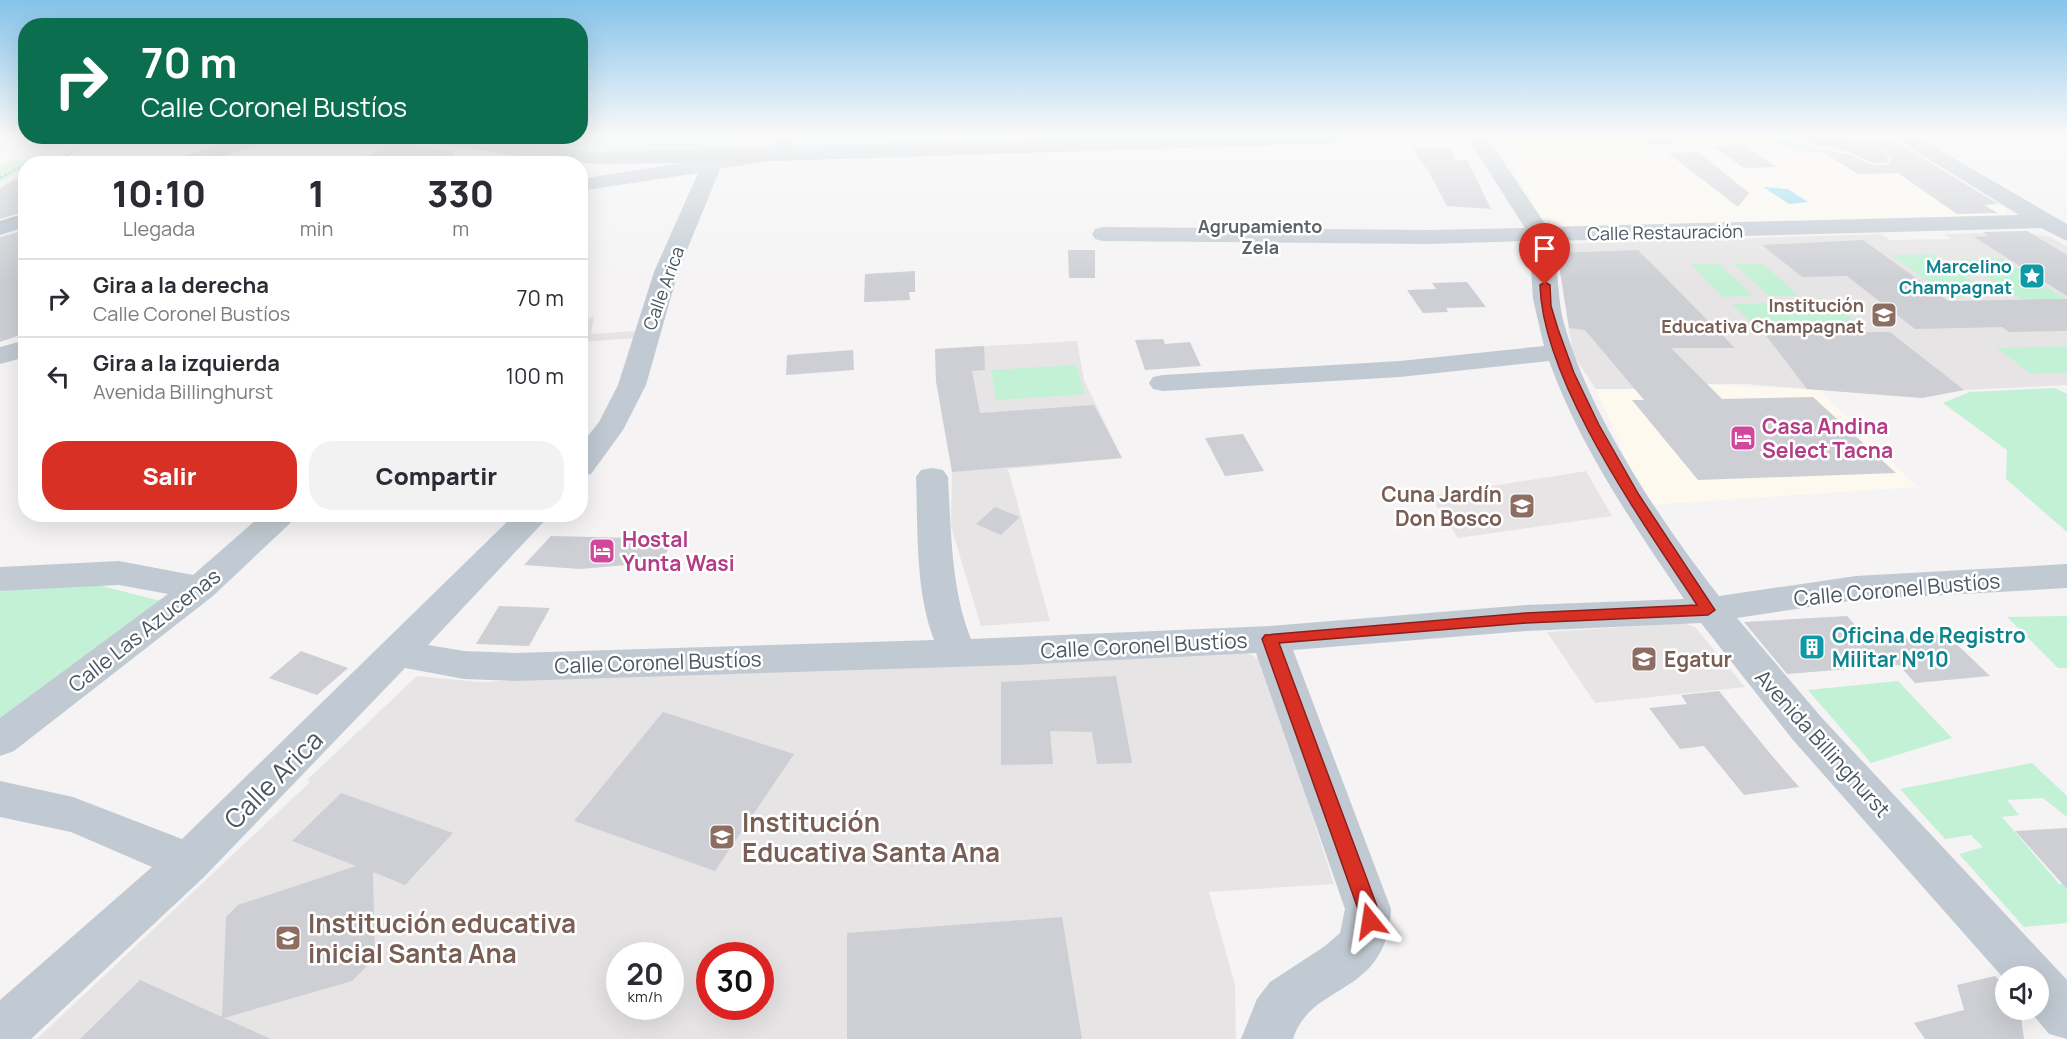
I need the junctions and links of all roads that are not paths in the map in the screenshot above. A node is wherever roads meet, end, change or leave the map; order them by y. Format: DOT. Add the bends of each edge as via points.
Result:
graph roads {
  1 [pos="703,185"];
  2 [pos="1508,185"];
  3 [pos="1988,185"];
  4 [pos="2024,206"];
  5 [pos="2067,209"];
  6 [pos="2046,221"];
  7 [pos="18,222"];
  8 [pos="0,228"];
  9 [pos="1103,234"];
  10 [pos="2067,234"];
  11 [pos="1540,235"];
  12 [pos="18,350"];
  13 [pos="1560,352"];
  14 [pos="0,356"];
  15 [pos="1164,383"];
  16 [pos="588,457"];
  17 [pos="933,477"];
  18 [pos="275,522"];
  19 [pos="527,522"];
  20 [pos="2067,576"];
  21 [pos="0,579"];
  22 [pos="200,588"];
  23 [pos="1708,610"];
  24 [pos="1270,639"];
  25 [pos="958,652"];
  26 [pos="399,653"];
  27 [pos="0,740"];
  28 [pos="0,799"];
  29 [pos="188,863"];
  30 [pos="2024,966"];
  31 [pos="2049,996"];
  32 [pos="2067,1017"];
  33 [pos="0,1033"];
  34 [pos="1268,1039"];
  1 -- 16 [label="street, Calle Arica" via="666,272 632,386 613,424"];
  2 -- 11 [label="street, Avenida Billinghurst"];
  3 -- 4 [label="street"];
  4 -- 5 [label="street"];
  4 -- 6 [label="street"];
  6 -- 10 [label="street"];
  6 -- 11 [label="street, Calle Restauración"];
  7 -- 8 [label="main road"];
  9 -- 11 [label="street, Calle Restauración"];
  11 -- 13 [label="street, Avenida Billinghurst" via="1546,306"];
  12 -- 14 [label="street"];
  13 -- 15 [label="street" via="1400,369"];
  13 -- 23 [label="street, Avenida Billinghurst" via="1611,459"];
  17 -- 25 [label="street" via="934,529 949,634"];
  18 -- 22 [label="street, Calle Las Azucenas"];
  19 -- 26 [label="street, Calle Arica"];
  20 -- 23 [label="street, Calle Coronel Bustíos" via="1856,588"];
  21 -- 22 [label="street" via="119,573"];
  22 -- 27 [label="street, Calle Las Azucenas"];
  23 -- 24 [label="street, Calle Coronel Bustíos" via="1526,618"];
  23 -- 30 [label="street, Avenida Billinghurst" via="1779,696"];
  24 -- 25 [label="street, Calle Coronel Bustíos" via="1013,637"];
  24 -- 34 [label="street" via="1370,921 1361,947 1290,996 1278,1009"];
  25 -- 26 [label="street, Calle Coronel Bustíos" via="515,667 464,665"];
  26 -- 29 [label="street, Calle Arica"];
  28 -- 29 [label="street" via="54,809 116,828"];
  29 -- 33 [label="street, Calle Arica"];
  31 -- 32 [label="street"];
}
